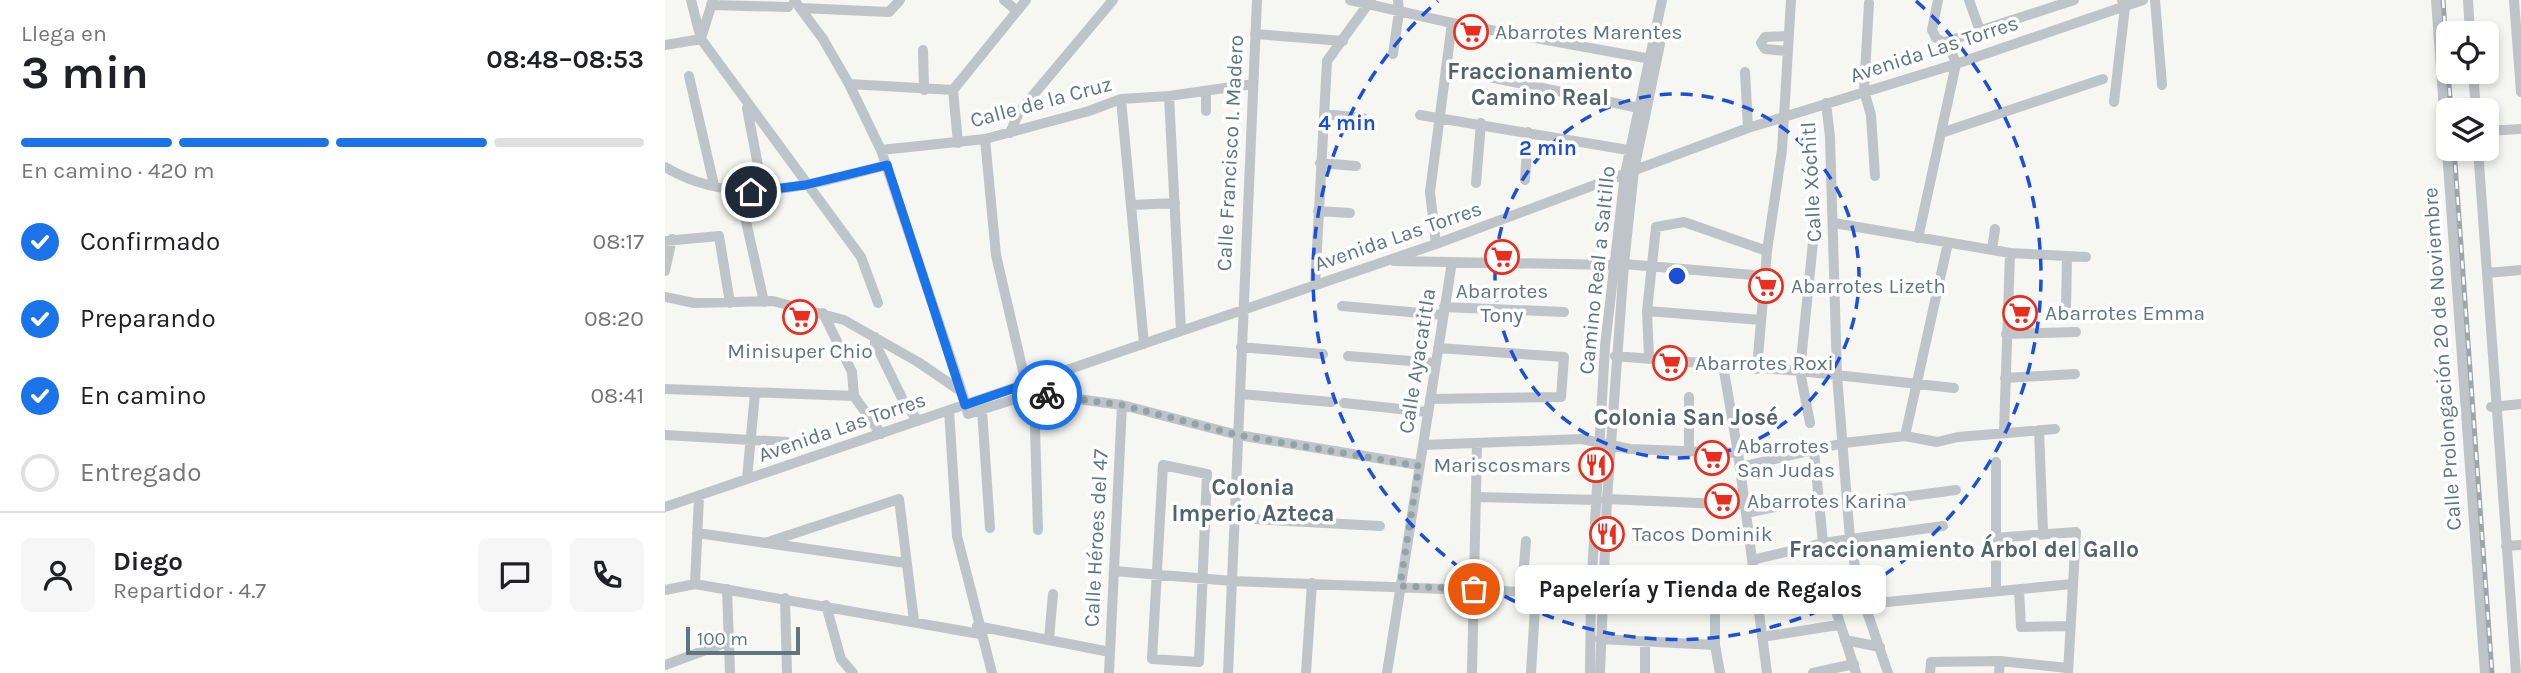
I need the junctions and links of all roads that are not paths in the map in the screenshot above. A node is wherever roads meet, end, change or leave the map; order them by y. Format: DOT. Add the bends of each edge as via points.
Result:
graph roads {
  1 [pos="691,0"];
  2 [pos="900,0"];
  3 [pos="1005,0"];
  4 [pos="1026,0"];
  5 [pos="1113,0"];
  6 [pos="1257,0"];
  7 [pos="1350,0"];
  8 [pos="1398,0"];
  9 [pos="1662,0"];
  10 [pos="1668,0"];
  11 [pos="1791,0"];
  12 [pos="1938,0"];
  13 [pos="1969,0"];
  14 [pos="2074,0"];
  15 [pos="2143,0"];
  16 [pos="2155,0"];
  17 [pos="2436,0"];
  18 [pos="2468,0"];
  19 [pos="2514,0"];
  20 [pos="712,2"];
  21 [pos="1371,3"];
  22 [pos="1869,3"];
  23 [pos="2123,3"];
  24 [pos="794,5"];
  25 [pos="849,5"];
  26 [pos="1017,11"];
  27 [pos="1399,12"];
  28 [pos="2469,21"];
  29 [pos="1452,23"];
  30 [pos="1980,30"];
  31 [pos="1255,34"];
  32 [pos="1789,36"];
  33 [pos="701,38"];
  34 [pos="1343,41"];
  35 [pos="1945,42"];
  36 [pos="665,45"];
  37 [pos="923,50"];
  38 [pos="1787,51"];
  39 [pos="1393,54"];
  40 [pos="1651,60"];
  41 [pos="1956,64"];
  42 [pos="1446,68"];
  43 [pos="1745,72"];
  44 [pos="689,76"];
  45 [pos="2103,79"];
  46 [pos="849,84"];
  47 [pos="1253,84"];
  48 [pos="2162,85"];
  49 [pos="924,90"];
  50 [pos="953,90"];
  51 [pos="1206,91"];
  52 [pos="1864,91"];
  53 [pos="2521,92"];
  54 [pos="1169,96"];
  55 [pos="1121,99"];
  56 [pos="2114,102"];
  57 [pos="1826,103"];
  58 [pos="747,104"];
  59 [pos="1639,108"];
  60 [pos="1206,111"];
  61 [pos="1324,114"];
  62 [pos="1420,115"];
  63 [pos="1785,116"];
  64 [pos="1438,117"];
  65 [pos="1363,118"];
  66 [pos="1481,123"];
  67 [pos="1748,128"];
  68 [pos="2521,129"];
  69 [pos="2499,130"];
  70 [pos="1528,132"];
  71 [pos="1010,133"];
  72 [pos="1941,133"];
  73 [pos="985,139"];
  74 [pos="958,143"];
  75 [pos="881,150"];
  76 [pos="1634,151"];
  77 [pos="2479,161"];
  78 [pos="1320,163"];
  79 [pos="887,165"];
  80 [pos="1356,166"];
  81 [pos="665,167"];
  82 [pos="1630,172"];
  83 [pos="1875,176"];
  84 [pos="1525,180"];
  85 [pos="1476,183"];
  86 [pos="714,185"];
  87 [pos="805,185"];
  88 [pos="739,190"];
  89 [pos="763,192"];
  90 [pos="1175,203"];
  91 [pos="1131,205"];
  92 [pos="1318,211"];
  93 [pos="1350,213"];
  94 [pos="1834,223"];
  95 [pos="1995,229"];
  96 [pos="1918,238"];
  97 [pos="668,240"];
  98 [pos="1813,242"];
  99 [pos="1948,243"];
  100 [pos="1436,244"];
  101 [pos="1992,250"];
  102 [pos="1767,251"];
  103 [pos="2010,253"];
  104 [pos="2067,256"];
  105 [pos="2086,257"];
  106 [pos="1387,261"];
  107 [pos="1452,262"];
  108 [pos="1619,264"];
  109 [pos="1652,267"];
  110 [pos="2521,270"];
  111 [pos="665,271"];
  112 [pos="2487,273"];
  113 [pos="1765,276"];
  114 [pos="1315,285"];
  115 [pos="666,300"];
  116 [pos="764,302"];
  117 [pos="730,303"];
  118 [pos="878,303"];
  119 [pos="1342,306"];
  120 [pos="2066,307"];
  121 [pos="1242,309"];
  122 [pos="1444,311"];
  123 [pos="1647,311"];
  124 [pos="1564,312"];
  125 [pos="823,313"];
  126 [pos="1761,320"];
  127 [pos="1181,331"];
  128 [pos="2077,332"];
  129 [pos="2006,334"];
  130 [pos="875,337"];
  131 [pos="1144,344"];
  132 [pos="1241,347"];
  133 [pos="1438,348"];
  134 [pos="1323,354"];
  135 [pos="1348,356"];
  136 [pos="1615,356"];
  137 [pos="1649,358"];
  138 [pos="1436,363"];
  139 [pos="1723,365"];
  140 [pos="1757,369"];
  141 [pos="1800,371"];
  142 [pos="2075,374"];
  143 [pos="1837,375"];
  144 [pos="2005,377"];
  145 [pos="1915,382"];
  146 [pos="1026,384"];
  147 [pos="1954,388"];
  148 [pos="665,389"];
  149 [pos="962,392"];
  150 [pos="755,393"];
  151 [pos="1034,393"];
  152 [pos="1240,394"];
  153 [pos="854,396"];
  154 [pos="1689,397"];
  155 [pos="1430,399"];
  156 [pos="1331,402"];
  157 [pos="1344,403"];
  158 [pos="2521,404"];
  159 [pos="1122,405"];
  160 [pos="2493,407"];
  161 [pos="967,410"];
  162 [pos="982,410"];
  163 [pos="1428,412"];
  164 [pos="949,415"];
  165 [pos="918,421"];
  166 [pos="1810,423"];
  167 [pos="2055,429"];
  168 [pos="2039,430"];
  169 [pos="2004,432"];
  170 [pos="881,433"];
  171 [pos="665,435"];
  172 [pos="1238,435"];
  173 [pos="1905,436"];
  174 [pos="751,439"];
  175 [pos="787,442"];
  176 [pos="1606,443"];
  177 [pos="1844,443"];
  178 [pos="1423,445"];
  179 [pos="1477,445"];
  180 [pos="1814,450"];
  181 [pos="1689,452"];
  182 [pos="1738,453"];
  183 [pos="1996,462"];
  184 [pos="1419,466"];
  185 [pos="1740,467"];
  186 [pos="747,479"];
  187 [pos="1956,490"];
  188 [pos="699,496"];
  189 [pos="1476,497"];
  190 [pos="1819,498"];
  191 [pos="1602,500"];
  192 [pos="1849,504"];
  193 [pos="665,507"];
  194 [pos="1746,509"];
  195 [pos="1234,518"];
  196 [pos="1380,526"];
  197 [pos="1943,526"];
  198 [pos="990,528"];
  199 [pos="1038,530"];
  200 [pos="2043,532"];
  201 [pos="697,533"];
  202 [pos="1994,538"];
  203 [pos="1850,539"];
  204 [pos="1526,541"];
  205 [pos="765,543"];
  206 [pos="1823,543"];
  207 [pos="2521,545"];
  208 [pos="2507,546"];
  209 [pos="1752,560"];
  210 [pos="906,563"];
  211 [pos="1114,571"];
  212 [pos="1155,575"];
  213 [pos="1203,579"];
  214 [pos="1232,581"];
  215 [pos="1312,583"];
  216 [pos="695,584"];
  217 [pos="2072,584"];
  218 [pos="1400,586"];
  219 [pos="1859,587"];
  220 [pos="727,589"];
  221 [pos="1474,589"];
  222 [pos="1829,589"];
  223 [pos="2019,589"];
  224 [pos="665,590"];
  225 [pos="1522,591"];
  226 [pos="1996,591"];
  227 [pos="1536,592"];
  228 [pos="1053,594"];
  229 [pos="1596,594"];
  230 [pos="785,598"];
  231 [pos="1756,598"];
  232 [pos="1715,599"];
  233 [pos="1866,604"];
  234 [pos="826,605"];
  235 [pos="913,621"];
  236 [pos="1838,625"];
  237 [pos="2070,626"];
  238 [pos="979,630"];
  239 [pos="1762,637"];
  240 [pos="1049,639"];
  241 [pos="1600,639"];
  242 [pos="1845,640"];
  243 [pos="730,641"];
  244 [pos="1645,642"];
  245 [pos="1715,645"];
  246 [pos="1879,646"];
  247 [pos="1110,652"];
  248 [pos="2000,661"];
  249 [pos="665,665"];
  250 [pos="1855,669"];
  251 [pos="1306,670"];
  252 [pos="2068,670"];
  253 [pos="730,673"];
  254 [pos="787,673"];
  255 [pos="853,673"];
  256 [pos="992,673"];
  257 [pos="1108,673"];
  258 [pos="1228,673"];
  259 [pos="1387,673"];
  260 [pos="1472,673"];
  261 [pos="1531,673"];
  262 [pos="1590,673"];
  263 [pos="1600,673"];
  264 [pos="1645,673"];
  265 [pos="1720,673"];
  266 [pos="1767,673"];
  267 [pos="1813,673"];
  268 [pos="1888,673"];
  269 [pos="1930,673"];
  270 [pos="1999,673"];
  271 [pos="2484,673"];
  272 [pos="2516,673"];
  1 -- 33 [label="street"];
  2 -- 25 [label="street" via="890,12"];
  3 -- 26 [label="street"];
  4 -- 26 [label="street"];
  5 -- 71 [label="street" via="1019,112"];
  6 -- 31 [label="street, Calle Francisco I. Madero"];
  7 -- 21 [label="street"];
  8 -- 27 [label="street"];
  9 -- 40 [label="street, Camino Real a Saltillo"];
  10 -- 76 [label="street, Camino Real a Saltillo"];
  11 -- 32 [label="street"];
  12 -- 35 [label="street" via="1932,30 1935,38"];
  13 -- 30 [label="street"];
  14 -- 30 [label="street, Avenida Las Torres"];
  15 -- 23 [label="street, Avenida Las Torres"];
  16 -- 48 [label="street"];
  17 -- 271 [label="street, Calle Prolongación 20 de Noviembre"];
  18 -- 28 [label="street"];
  19 -- 53 [label="street"];
  20 -- 24 [label="street"];
  20 -- 33 [label="street"];
  21 -- 27 [label="street"];
  21 -- 34 [label="street"];
  22 -- 52 [label="street"];
  23 -- 41 [label="street, Avenida Las Torres"];
  23 -- 56 [label="street"];
  24 -- 25 [label="street"];
  24 -- 46 [label="street"];
  26 -- 50 [label="street"];
  27 -- 29 [label="street"];
  27 -- 39 [label="street"];
  29 -- 40 [label="street"];
  29 -- 42 [label="street"];
  30 -- 35 [label="street, Avenida Las Torres"];
  31 -- 34 [label="street"];
  31 -- 47 [label="street, Calle Francisco I. Madero"];
  32 -- 38 [label="street"];
  32 -- 38 [label="street" via="1765,37 1761,43 1765,49"];
  33 -- 36 [label="street"];
  33 -- 58 [label="street"];
  34 -- 61 [label="street" via="1328,61"];
  35 -- 41 [label="street"];
  37 -- 49 [label="street"];
  38 -- 63 [label="street"];
  40 -- 59 [label="street, Camino Real a Saltillo"];
  41 -- 52 [label="street, Avenida Las Torres"];
  41 -- 72 [label="street"];
  42 -- 59 [label="street"];
  42 -- 64 [label="street"];
  43 -- 67 [label="street"];
  44 -- 86 [label="street"];
  45 -- 72 [label="street"];
  46 -- 49 [label="street"];
  46 -- 75 [label="street"];
  47 -- 51 [label="street, Calle de la Cruz"];
  47 -- 121 [label="street, Calle Francisco I. Madero"];
  49 -- 50 [label="street"];
  50 -- 74 [label="street"];
  51 -- 54 [label="street, Calle de la Cruz"];
  51 -- 60 [label="street"];
  52 -- 57 [label="street, Avenida Las Torres"];
  52 -- 83 [label="street" via="1871,115"];
  54 -- 55 [label="street, Calle de la Cruz"];
  54 -- 90 [label="street"];
  55 -- 71 [label="street, Calle de la Cruz"];
  55 -- 91 [label="street"];
  57 -- 63 [label="street, Avenida Las Torres"];
  57 -- 94 [label="street, Calle Xóchitl"];
  58 -- 87 [label="street"];
  58 -- 89 [label="street"];
  59 -- 76 [label="street, Camino Real a Saltillo"];
  61 -- 65 [label="street"];
  61 -- 78 [label="street"];
  62 -- 64 [label="street"];
  63 -- 67 [label="street, Avenida Las Torres"];
  63 -- 102 [label="street"];
  64 -- 66 [label="street"];
  64 -- 100 [label="street" via="1430,192"];
  66 -- 70 [label="street"];
  66 -- 85 [label="street"];
  67 -- 82 [label="street, Avenida Las Torres"];
  68 -- 69 [label="street"];
  70 -- 76 [label="street"];
  70 -- 84 [label="street"];
  71 -- 73 [label="street, Calle de la Cruz"];
  72 -- 96 [label="street"];
  73 -- 74 [label="street, Calle de la Cruz"];
  73 -- 146 [label="street" via="996,255"];
  74 -- 75 [label="street, Calle de la Cruz"];
  75 -- 79 [label="street"];
  76 -- 82 [label="street, Camino Real a Saltillo"];
  77 -- 112 [label="street"];
  78 -- 80 [label="street"];
  78 -- 92 [label="street"];
  79 -- 87 [label="street"];
  79 -- 149 [label="street"];
  81 -- 86 [label="street" via="683,178"];
  82 -- 100 [label="street, Avenida Las Torres"];
  82 -- 108 [label="street, Camino Real a Saltillo"];
  86 -- 88 [label="street"];
  87 -- 89 [label="street"];
  87 -- 118 [label="street" via="861,257"];
  88 -- 89 [label="street"];
  88 -- 116 [label="street"];
  90 -- 91 [label="street"];
  90 -- 127 [label="street"];
  91 -- 131 [label="street"];
  92 -- 93 [label="street"];
  92 -- 114 [label="street"];
  94 -- 96 [label="street"];
  94 -- 143 [label="street, Calle Xóchitl"];
  95 -- 101 [label="street"];
  96 -- 99 [label="street"];
  97 -- 111 [label="street"];
  97 -- 117 [label="street" via="719,236"];
  98 -- 141 [label="street"];
  99 -- 101 [label="street"];
  99 -- 145 [label="street"];
  100 -- 106 [label="street, Avenida Las Torres"];
  101 -- 103 [label="street"];
  102 -- 109 [label="street" via="1684,222 1656,227"];
  102 -- 113 [label="street"];
  103 -- 104 [label="street"];
  103 -- 129 [label="street"];
  104 -- 105 [label="street"];
  104 -- 120 [label="street"];
  106 -- 107 [label="street"];
  106 -- 114 [label="street, Avenida Las Torres"];
  107 -- 108 [label="street"];
  107 -- 122 [label="street, Calle Ayacatitla"];
  108 -- 109 [label="street"];
  108 -- 136 [label="street, Camino Real a Saltillo"];
  108 -- 176 [label="street, Camino Real a Saltillo" via="1605,346"];
  109 -- 113 [label="street"];
  109 -- 123 [label="street"];
  110 -- 112 [label="street"];
  112 -- 160 [label="street"];
  113 -- 126 [label="street"];
  114 -- 121 [label="street, Avenida Las Torres"];
  115 -- 117 [label="street"];
  116 -- 117 [label="street"];
  116 -- 125 [label="street"];
  119 -- 122 [label="street"];
  121 -- 127 [label="street, Avenida Las Torres"];
  121 -- 132 [label="street, Calle Francisco I. Madero"];
  122 -- 124 [label="street"];
  122 -- 133 [label="street, Calle Ayacatitla"];
  123 -- 126 [label="street"];
  123 -- 137 [label="street"];
  125 -- 130 [label="street"];
  125 -- 153 [label="street" via="852,372"];
  126 -- 140 [label="street"];
  127 -- 131 [label="street, Avenida Las Torres"];
  128 -- 129 [label="street"];
  129 -- 144 [label="street"];
  130 -- 149 [label="street"];
  130 -- 165 [label="street" via="903,400"];
  131 -- 146 [label="street, Avenida Las Torres"];
  132 -- 134 [label="street"];
  132 -- 152 [label="street, Calle Francisco I. Madero"];
  133 -- 138 [label="street, Calle Ayacatitla"];
  133 -- 155 [label="street" via="1564,357 1561,397"];
  135 -- 138 [label="street"];
  136 -- 137 [label="street"];
  136 -- 176 [label="street, Camino Real a Saltillo"];
  137 -- 139 [label="street"];
  138 -- 155 [label="street, Calle Ayacatitla"];
  139 -- 140 [label="street"];
  139 -- 182 [label="street"];
  140 -- 141 [label="street"];
  141 -- 143 [label="street"];
  141 -- 166 [label="street"];
  142 -- 144 [label="street"];
  143 -- 145 [label="street"];
  143 -- 177 [label="street, Calle Xóchitl"];
  144 -- 169 [label="street"];
  145 -- 147 [label="street"];
  145 -- 173 [label="street"];
  146 -- 151 [label="street"];
  146 -- 161 [label="street, Avenida Las Torres"];
  148 -- 150 [label="street"];
  149 -- 161 [label="street"];
  150 -- 153 [label="street"];
  150 -- 174 [label="street"];
  151 -- 159 [label="street"];
  151 -- 162 [label="street"];
  151 -- 199 [label="street"];
  152 -- 156 [label="street"];
  152 -- 172 [label="street, Calle Francisco I. Madero"];
  153 -- 170 [label="street"];
  154 -- 181 [label="street"];
  155 -- 163 [label="street, Calle Ayacatitla"];
  157 -- 163 [label="street"];
  158 -- 160 [label="street"];
  159 -- 172 [label="street"];
  159 -- 211 [label="street, Calle Héroes del 47"];
  160 -- 208 [label="street"];
  161 -- 162 [label="street"];
  161 -- 164 [label="street, Avenida Las Torres"];
  162 -- 198 [label="street"];
  163 -- 178 [label="street, Calle Ayacatitla"];
  164 -- 165 [label="street, Avenida Las Torres"];
  164 -- 238 [label="street" via="957,536"];
  165 -- 170 [label="street, Avenida Las Torres"];
  167 -- 168 [label="street"];
  168 -- 169 [label="street"];
  168 -- 200 [label="street"];
  169 -- 173 [label="street" via="1937,442"];
  170 -- 186 [label="street, Avenida Las Torres"];
  171 -- 174 [label="street"];
  172 -- 184 [label="street"];
  172 -- 195 [label="street, Calle Francisco I. Madero"];
  173 -- 177 [label="street"];
  174 -- 175 [label="street"];
  174 -- 186 [label="street"];
  176 -- 179 [label="street" via="1582,439"];
  176 -- 181 [label="street"];
  176 -- 191 [label="street, Camino Real a Saltillo"];
  177 -- 180 [label="street"];
  177 -- 192 [label="street, Calle Xóchitl"];
  178 -- 179 [label="street"];
  178 -- 184 [label="street, Calle Ayacatitla"];
  179 -- 189 [label="street"];
  180 -- 185 [label="street"];
  180 -- 190 [label="street"];
  181 -- 182 [label="street"];
  182 -- 185 [label="street"];
  183 -- 202 [label="street"];
  184 -- 218 [label="street, Calle Ayacatitla"];
  185 -- 194 [label="street"];
  186 -- 188 [label="street, Avenida Las Torres"];
  187 -- 192 [label="street"];
  188 -- 193 [label="street, Avenida Las Torres"];
  188 -- 201 [label="street"];
  189 -- 191 [label="street"];
  189 -- 221 [label="street"];
  190 -- 194 [label="street"];
  190 -- 206 [label="street"];
  191 -- 194 [label="street"];
  191 -- 229 [label="street, Camino Real a Saltillo"];
  192 -- 203 [label="street, Calle Xóchitl"];
  194 -- 209 [label="street"];
  195 -- 196 [label="street"];
  195 -- 214 [label="street, Calle Francisco I. Madero"];
  197 -- 203 [label="street"];
  200 -- 202 [label="street"];
  200 -- 217 [label="street" via="2076,532"];
  201 -- 205 [label="street"];
  201 -- 216 [label="street"];
  202 -- 226 [label="street"];
  203 -- 206 [label="street"];
  203 -- 219 [label="street, Calle Xóchitl"];
  204 -- 225 [label="street"];
  205 -- 210 [label="street"];
  205 -- 210 [label="street" via="899,499"];
  206 -- 209 [label="street"];
  207 -- 208 [label="street"];
  208 -- 272 [label="street"];
  209 -- 231 [label="street"];
  210 -- 235 [label="street"];
  211 -- 212 [label="street"];
  211 -- 247 [label="street, Calle Héroes del 47"];
  212 -- 213 [label="street"];
  212 -- 213 [label="street" via="1151,659 1199,662"];
  212 -- 213 [label="street" via="1163,465 1207,474"];
  213 -- 214 [label="street"];
  214 -- 215 [label="street"];
  214 -- 258 [label="street, Calle Francisco I. Madero"];
  215 -- 218 [label="street"];
  215 -- 251 [label="street"];
  216 -- 220 [label="street"];
  216 -- 224 [label="street"];
  217 -- 223 [label="street"];
  217 -- 237 [label="street"];
  218 -- 221 [label="street"];
  218 -- 259 [label="street, Calle Ayacatitla"];
  219 -- 222 [label="street"];
  219 -- 233 [label="street, Calle Xóchitl"];
  220 -- 230 [label="street"];
  220 -- 243 [label="street"];
  221 -- 225 [label="street"];
  221 -- 260 [label="street"];
  222 -- 231 [label="street"];
  222 -- 236 [label="street"];
  223 -- 226 [label="street"];
  223 -- 237 [label="street" via="2021,627"];
  225 -- 227 [label="street"];
  226 -- 233 [label="street"];
  227 -- 229 [label="street"];
  227 -- 261 [label="street"];
  228 -- 240 [label="street"];
  229 -- 232 [label="street"];
  229 -- 241 [label="street, Camino Real a Saltillo"];
  229 -- 262 [label="street, Camino Real a Saltillo"];
  230 -- 234 [label="street"];
  230 -- 254 [label="street"];
  231 -- 232 [label="street"];
  231 -- 239 [label="street"];
  232 -- 245 [label="street"];
  233 -- 246 [label="street, Calle Xóchitl"];
  234 -- 235 [label="street"];
  234 -- 255 [label="street" via="841,659"];
  235 -- 238 [label="street"];
  236 -- 239 [label="street"];
  236 -- 242 [label="street"];
  237 -- 252 [label="street"];
  238 -- 240 [label="street"];
  238 -- 256 [label="street"];
  239 -- 266 [label="street"];
  240 -- 247 [label="street"];
  241 -- 244 [label="street"];
  241 -- 263 [label="street, Camino Real a Saltillo"];
  242 -- 246 [label="street"];
  242 -- 250 [label="street"];
  243 -- 249 [label="street"];
  243 -- 253 [label="street"];
  244 -- 245 [label="street"];
  244 -- 264 [label="street"];
  245 -- 265 [label="street"];
  246 -- 268 [label="street, Calle Xóchitl"];
  247 -- 257 [label="street, Calle Héroes del 47"];
  248 -- 252 [label="street"];
  248 -- 269 [label="street" via="1931,662"];
  248 -- 270 [label="street"];
  250 -- 267 [label="street"];
}
